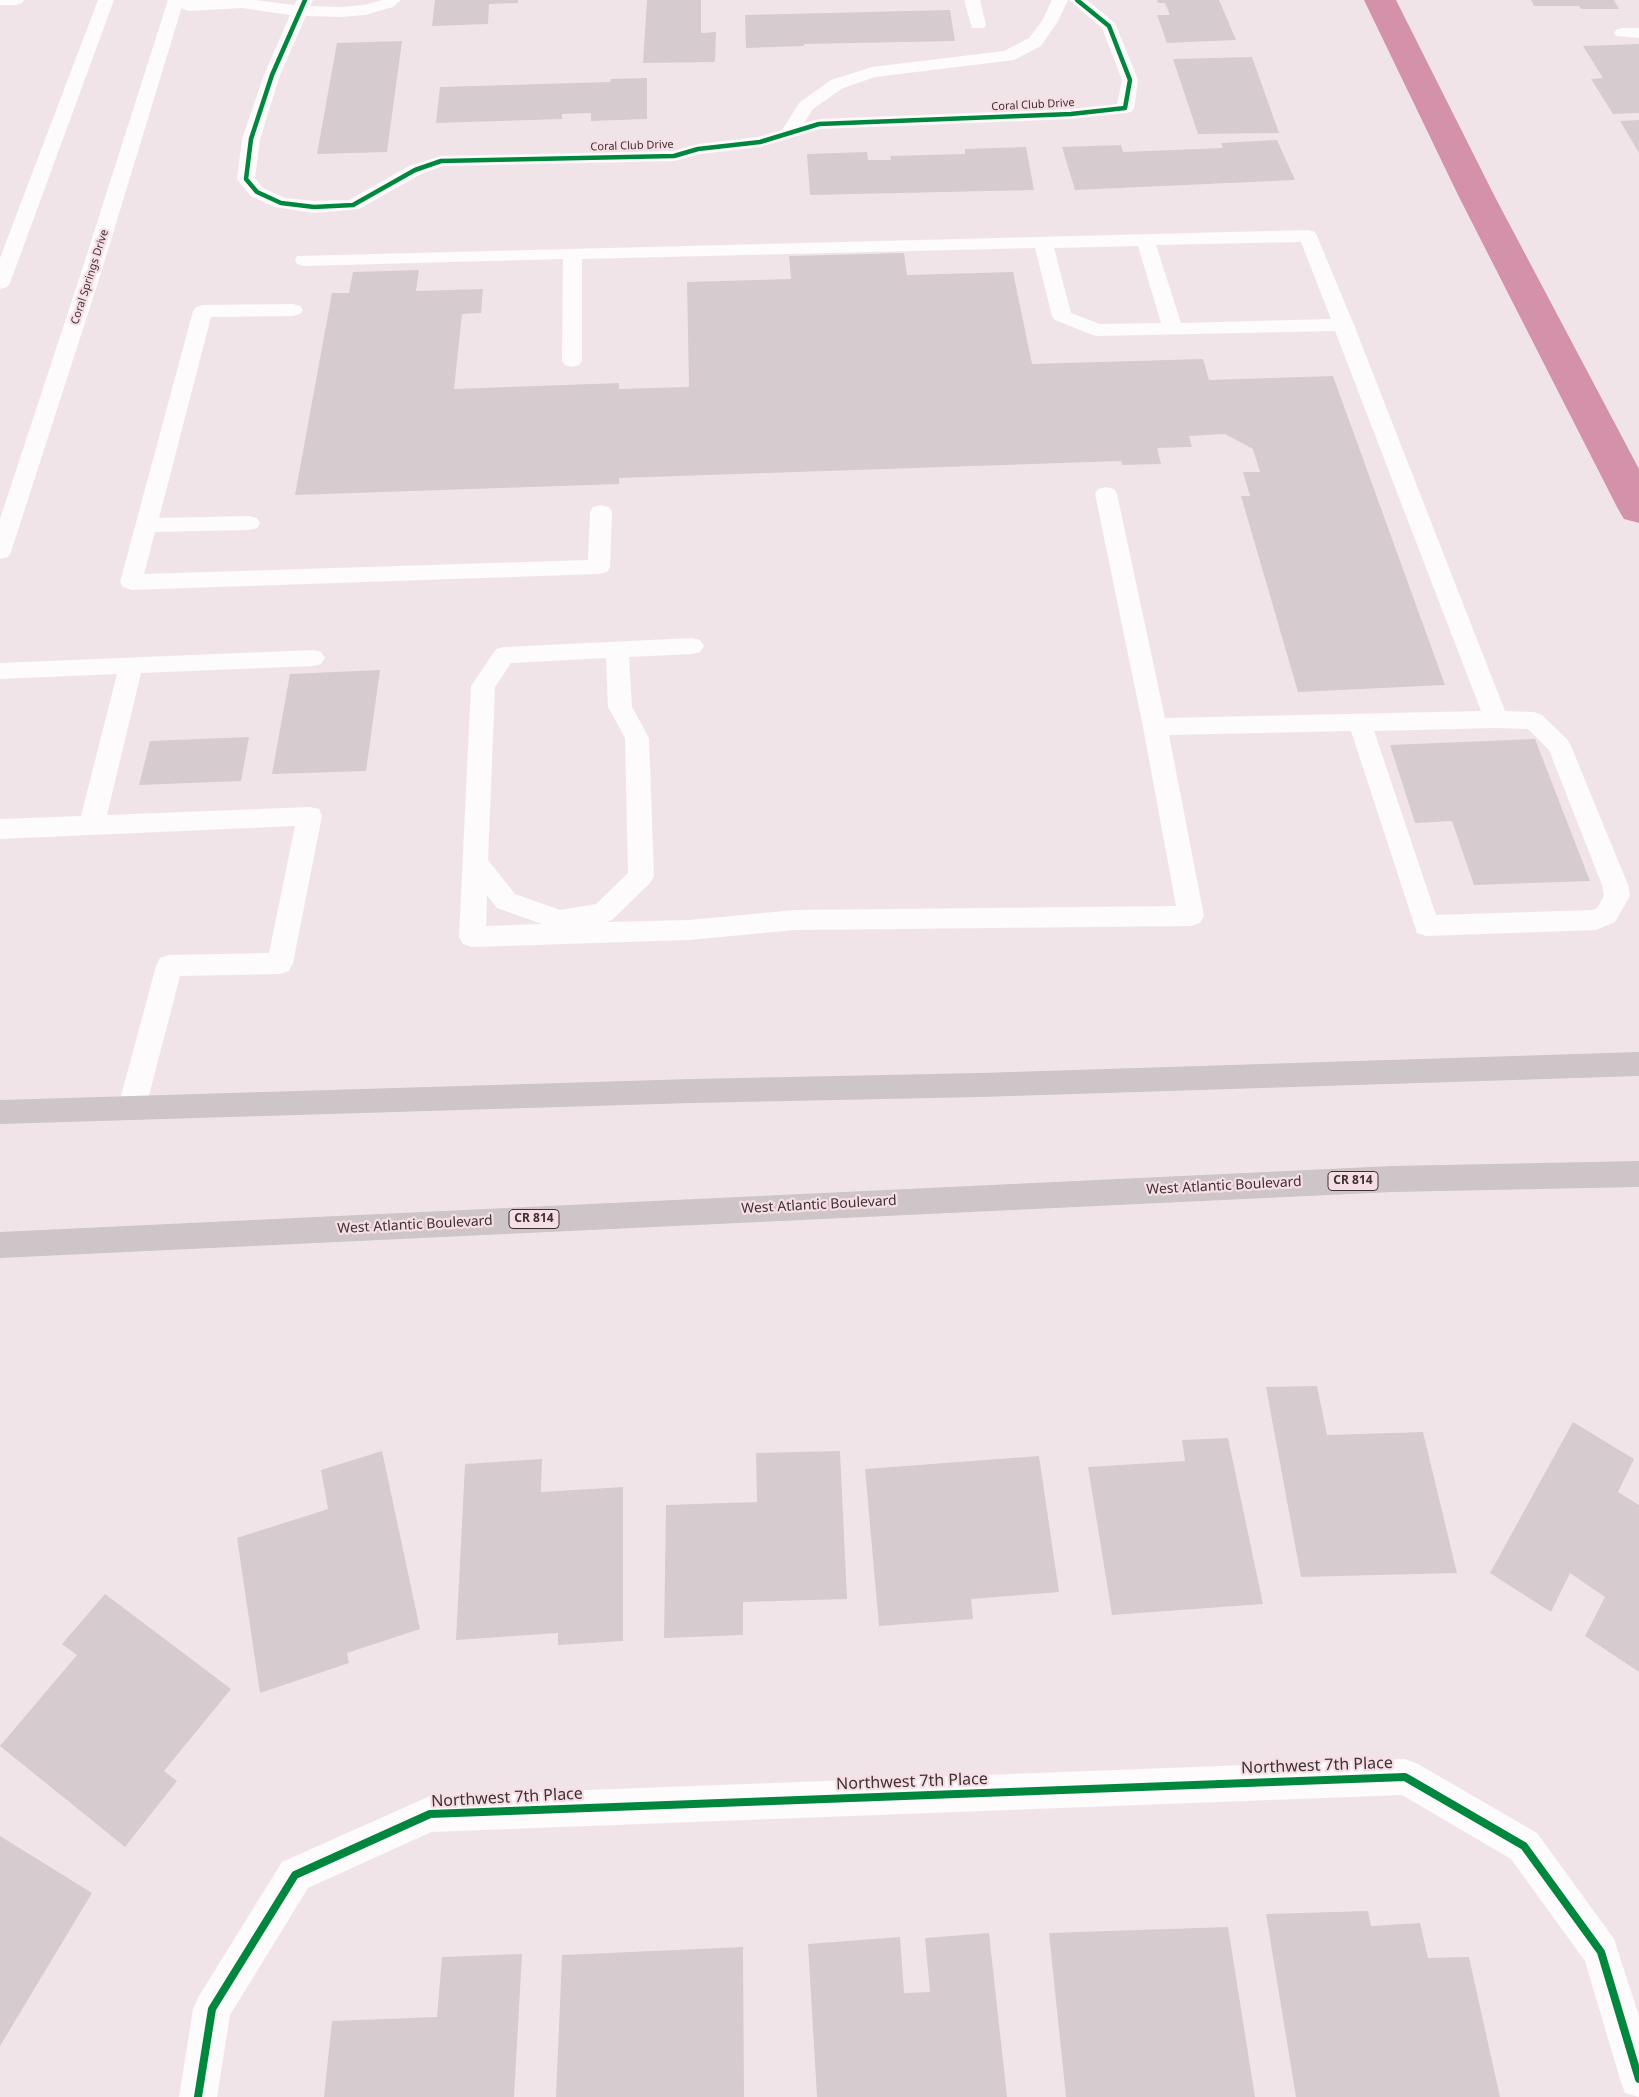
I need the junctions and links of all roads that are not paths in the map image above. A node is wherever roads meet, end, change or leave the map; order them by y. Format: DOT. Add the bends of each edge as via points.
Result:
graph roads {
  1 [pos="0,0"];
  2 [pos="16,0"];
  3 [pos="106,0"];
  4 [pos="176,0"];
  5 [pos="181,0"];
  6 [pos="393,0"];
  7 [pos="972,0"];
  8 [pos="1060,0"];
  9 [pos="1076,0"];
  10 [pos="302,6"];
  11 [pos="978,25"];
  12 [pos="1639,33"];
  13 [pos="1622,34"];
  14 [pos="789,133"];
  15 [pos="1146,239"];
  16 [pos="1043,242"];
  17 [pos="573,254"];
  18 [pos="304,260"];
  19 [pos="0,283"];
  20 [pos="293,310"];
  21 [pos="1344,325"];
  22 [pos="1173,329"];
  23 [pos="572,361"];
  24 [pos="1106,494"];
  25 [pos="601,512"];
  26 [pos="249,523"];
  27 [pos="146,525"];
  28 [pos="0,552"];
  29 [pos="692,646"];
  30 [pos="617,650"];
  31 [pos="314,658"];
  32 [pos="131,666"];
  33 [pos="0,671"];
  34 [pos="1496,719"];
  35 [pos="1360,723"];
  36 [pos="1155,727"];
  37 [pos="92,824"];
  38 [pos="0,828"];
  39 [pos="475,862"];
  40 [pos="1639,1064"];
  41 [pos="132,1108"];
  42 [pos="0,1112"];
  43 [pos="1639,1174"];
  44 [pos="0,1245"];
  45 [pos="1639,2079"];
  46 [pos="198,2097"];
  1 -- 2 [label="street"];
  3 -- 19 [label="street"];
  4 -- 28 [label="street, Coral Springs Drive"];
  5 -- 10 [label="street" via="188,6 242,3"];
  6 -- 10 [label="street" via="365,10 341,12"];
  7 -- 11 [label="street"];
  8 -- 14 [label="street" via="1035,42 1008,56 872,72 837,84 806,106"];
  9 -- 14 [label="street, Coral Club Drive" via="1109,26 1130,80 1124,108 1070,114 819,124"];
  10 -- 14 [label="street, Coral Club Drive" via="272,75 251,139 246,179 257,192 281,203 353,205 415,170 441,161 674,156 698,149 760,142"];
  12 -- 13 [label="street"];
  15 -- 16 [label="street"];
  15 -- 21 [label="street" via="1308,236"];
  15 -- 22 [label="street"];
  16 -- 17 [label="street"];
  16 -- 22 [label="street" via="1062,316 1097,330"];
  17 -- 18 [label="street"];
  17 -- 23 [label="street"];
  20 -- 27 [label="street" via="203,310"];
  21 -- 22 [label="street"];
  21 -- 34 [label="street"];
  24 -- 36 [label="street"];
  25 -- 27 [label="street" via="599,568 131,582"];
  26 -- 27 [label="street"];
  29 -- 30 [label="street"];
  30 -- 39 [label="street" via="504,655 483,686"];
  30 -- 39 [label="street" via="620,707 637,738 641,876 603,913 559,920 506,900"];
  31 -- 32 [label="street"];
  32 -- 33 [label="street"];
  32 -- 37 [label="street"];
  34 -- 35 [label="street"];
  34 -- 35 [label="street" via="1534,721 1559,746 1615,885 1617,896 1614,906 1606,915 1596,920 1426,926"];
  35 -- 36 [label="street"];
  36 -- 39 [label="street" via="1191,916 794,920 689,930 472,937"];
  37 -- 38 [label="street"];
  37 -- 41 [label="street" via="310,816 280,964 168,966"];
  40 -- 41 [label="main road"];
  41 -- 42 [label="main road"];
  43 -- 44 [label="main road, West Atlantic Boulevard / CR 814" via="1362,1180"];
  45 -- 46 [label="street, Northwest 7th Place" via="1601,1952 1524,1846 1405,1777 430,1814 296,1875 212,2009"];
}
